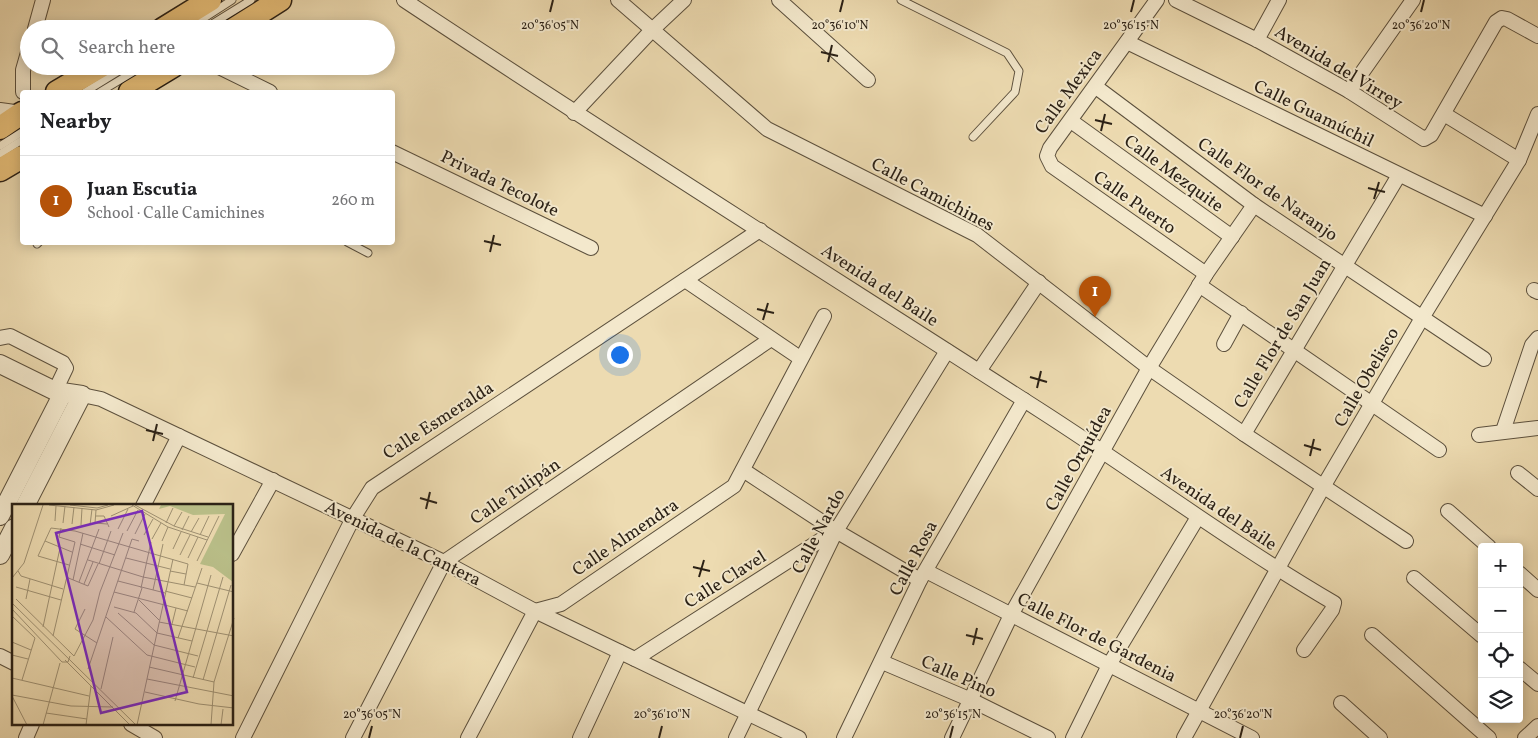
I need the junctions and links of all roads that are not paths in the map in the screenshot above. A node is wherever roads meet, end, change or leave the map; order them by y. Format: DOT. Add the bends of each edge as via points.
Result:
graph roads {
  1 [pos="43,0"];
  2 [pos="210,0"];
  3 [pos="232,0"];
  4 [pos="251,0"];
  5 [pos="280,0"];
  6 [pos="404,0"];
  7 [pos="618,0"];
  8 [pos="684,0"];
  9 [pos="779,0"];
  10 [pos="901,0"];
  11 [pos="1157,0"];
  12 [pos="1176,0"];
  13 [pos="1279,0"];
  14 [pos="1407,1"];
  15 [pos="37,20"];
  16 [pos="178,20"];
  17 [pos="200,20"];
  18 [pos="219,20"];
  19 [pos="248,20"];
  20 [pos="652,30"];
  21 [pos="1538,36"];
  22 [pos="1257,40"];
  23 [pos="1127,42"];
  24 [pos="23,75"];
  25 [pos="86,75"];
  26 [pos="112,75"];
  27 [pos="128,75"];
  28 [pos="158,75"];
  29 [pos="235,75"];
  30 [pos="868,80"];
  31 [pos="1096,87"];
  32 [pos="23,90"];
  33 [pos="60,90"];
  34 [pos="88,90"];
  35 [pos="103,90"];
  36 [pos="133,90"];
  37 [pos="266,90"];
  38 [pos="1349,91"];
  39 [pos="0,110"];
  40 [pos="20,113"];
  41 [pos="574,113"];
  42 [pos="20,114"];
  43 [pos="1444,114"];
  44 [pos="1538,114"];
  45 [pos="1071,120"];
  46 [pos="0,128"];
  47 [pos="20,133"];
  48 [pos="973,137"];
  49 [pos="20,141"];
  50 [pos="0,146"];
  51 [pos="395,153"];
  52 [pos="0,154"];
  53 [pos="1047,156"];
  54 [pos="20,158"];
  55 [pos="1519,160"];
  56 [pos="0,170"];
  57 [pos="1399,175"];
  58 [pos="1254,206"];
  59 [pos="1485,216"];
  60 [pos="760,230"];
  61 [pos="1232,238"];
  62 [pos="353,245"];
  63 [pos="591,248"];
  64 [pos="368,253"];
  65 [pos="1344,266"];
  66 [pos="685,280"];
  67 [pos="1202,280"];
  68 [pos="1040,282"];
  69 [pos="1242,313"];
  70 [pos="824,316"];
  71 [pos="1422,318"];
  72 [pos="0,338"];
  73 [pos="1538,338"];
  74 [pos="771,340"];
  75 [pos="1224,344"];
  76 [pos="1294,348"];
  77 [pos="947,351"];
  78 [pos="800,358"];
  79 [pos="1484,359"];
  80 [pos="0,364"];
  81 [pos="1149,368"];
  82 [pos="979,371"];
  83 [pos="59,392"];
  84 [pos="82,395"];
  85 [pos="1024,400"];
  86 [pos="1372,403"];
  87 [pos="1538,428"];
  88 [pos="1503,431"];
  89 [pos="1244,434"];
  90 [pos="1479,435"];
  91 [pos="180,436"];
  92 [pos="1439,450"];
  93 [pos="1104,451"];
  94 [pos="743,470"];
  95 [pos="1518,473"];
  96 [pos="273,480"];
  97 [pos="1323,487"];
  98 [pos="1538,489"];
  99 [pos="26,504"];
  100 [pos="144,504"];
  101 [pos="1448,511"];
  102 [pos="0,516"];
  103 [pos="1198,517"];
  104 [pos="353,518"];
  105 [pos="836,531"];
  106 [pos="12,532"];
  107 [pos="1406,541"];
  108 [pos="1484,543"];
  109 [pos="234,550"];
  110 [pos="0,554"];
  111 [pos="444,562"];
  112 [pos="1277,570"];
  113 [pos="923,576"];
  114 [pos="1523,577"];
  115 [pos="1414,578"];
  116 [pos="1538,590"];
  117 [pos="535,611"];
  118 [pos="1010,614"];
  119 [pos="1478,633"];
  120 [pos="1372,635"];
  121 [pos="1304,650"];
  122 [pos="620,652"];
  123 [pos="0,656"];
  124 [pos="635,659"];
  125 [pos="12,662"];
  126 [pos="882,662"];
  127 [pos="1109,665"];
  128 [pos="1523,671"];
  129 [pos="1538,684"];
  130 [pos="969,699"];
  131 [pos="1341,703"];
  132 [pos="1198,709"];
  133 [pos="748,715"];
  134 [pos="31,726"];
  135 [pos="1538,726"];
  136 [pos="136,729"];
  137 [pos="26,738"];
  138 [pos="155,738"];
  139 [pos="243,738"];
  140 [pos="353,738"];
  141 [pos="468,738"];
  142 [pos="580,738"];
  143 [pos="736,738"];
  144 [pos="799,738"];
  145 [pos="844,738"];
  146 [pos="952,738"];
  147 [pos="1048,738"];
  148 [pos="1072,738"];
  149 [pos="1184,738"];
  150 [pos="1252,738"];
  151 [pos="1380,738"];
  152 [pos="1489,738"];
  153 [pos="1525,738"];
  1 -- 15 [label="street"];
  2 -- 16 [label="highway"];
  3 -- 17 [label="lane"];
  4 -- 18 [label="lane"];
  5 -- 19 [label="highway"];
  6 -- 41 [label="street, Avenida del Baile"];
  7 -- 20 [label="street, Calle Camichines"];
  8 -- 20 [label="street"];
  9 -- 30 [label="street"];
  10 -- 48 [label="lane" via="1007,53 1019,71 1015,92"];
  11 -- 23 [label="street, Calle Mexica"];
  12 -- 22 [label="street, Avenida del Virrey"];
  13 -- 22 [label="street"];
  14 -- 38 [label="street"];
  20 -- 41 [label="street"];
  20 -- 68 [label="street, Calle Camichines" via="767,129 977,235"];
  21 -- 43 [label="street" via="1507,19 1499,19"];
  22 -- 38 [label="street, Avenida del Virrey"];
  23 -- 31 [label="street, Calle Mexica"];
  23 -- 57 [label="street, Calle Guamúchil"];
  24 -- 32 [label="street"];
  25 -- 33 [label="highway"];
  26 -- 34 [label="lane"];
  27 -- 35 [label="lane"];
  28 -- 36 [label="highway"];
  29 -- 37 [label="street"];
  31 -- 45 [label="street, Calle Mexica"];
  31 -- 58 [label="street, Calle Flor de Naranjo"];
  38 -- 43 [label="street, Avenida del Virrey" via="1420,138 1427,139"];
  39 -- 40 [label="street"];
  41 -- 60 [label="street, Avenida del Baile"];
  42 -- 46 [label="highway"];
  43 -- 55 [label="street"];
  44 -- 55 [label="street, Calle Obelisco"];
  45 -- 53 [label="street, Calle Mexica"];
  45 -- 61 [label="street, Calle Mezquite"];
  47 -- 50 [label="lane"];
  49 -- 52 [label="lane"];
  51 -- 63 [label="street, Privada Tecolote"];
  53 -- 67 [label="street, Calle Puerto" via="1052,166"];
  54 -- 56 [label="highway"];
  55 -- 59 [label="street, Calle Obelisco"];
  57 -- 59 [label="street, Calle Guamúchil"];
  57 -- 65 [label="street, Calle Flor de San Juan"];
  58 -- 61 [label="street, Calle Orquídea"];
  58 -- 65 [label="street, Calle Flor de Naranjo"];
  59 -- 71 [label="street, Calle Obelisco"];
  60 -- 66 [label="street, Calle Esmeralda"];
  60 -- 77 [label="street, Avenida del Baile"];
  61 -- 67 [label="street, Calle Orquídea"];
  62 -- 64 [label="lane"];
  65 -- 71 [label="street, Calle Flor de Naranjo"];
  65 -- 76 [label="street, Calle Flor de San Juan"];
  66 -- 74 [label="street"];
  66 -- 104 [label="street, Calle Esmeralda" via="379,482"];
  67 -- 69 [label="street, Calle Puerto"];
  67 -- 81 [label="street, Calle Orquídea"];
  68 -- 81 [label="street, Calle Camichines"];
  68 -- 82 [label="street"];
  69 -- 75 [label="street"];
  69 -- 76 [label="street, Calle Puerto"];
  70 -- 78 [label="street, Calle Almendra"];
  71 -- 79 [label="street, Calle Flor de Naranjo"];
  71 -- 86 [label="street, Calle Obelisco"];
  72 -- 83 [label="street" via="10,336 63,363 66,368"];
  73 -- 88 [label="street" via="1532,345"];
  74 -- 78 [label="street"];
  74 -- 111 [label="street, Calle Tulipán"];
  76 -- 86 [label="street, Calle Puerto"];
  76 -- 89 [label="street, Calle Flor de San Juan"];
  77 -- 82 [label="street, Avenida del Baile"];
  77 -- 105 [label="street, Calle Nardo"];
  78 -- 94 [label="street, Calle Almendra"];
  80 -- 83 [label="street, Avenida de la Cantera"];
  81 -- 89 [label="street, Calle Camichines"];
  81 -- 93 [label="street, Calle Orquídea"];
  82 -- 85 [label="street, Avenida del Baile"];
  83 -- 84 [label="street, Avenida de la Cantera"];
  83 -- 102 [label="street"];
  84 -- 91 [label="street, Avenida de la Cantera" via="101,399"];
  84 -- 99 [label="street"];
  85 -- 93 [label="street, Avenida del Baile"];
  85 -- 113 [label="street, Calle Rosa"];
  86 -- 92 [label="street, Calle Puerto"];
  86 -- 97 [label="street, Calle Obelisco"];
  87 -- 88 [label="street"];
  88 -- 90 [label="street"];
  89 -- 97 [label="street, Calle Camichines"];
  91 -- 96 [label="street, Avenida de la Cantera"];
  91 -- 100 [label="street"];
  93 -- 103 [label="street, Avenida del Baile"];
  93 -- 118 [label="street, Calle Orquídea"];
  94 -- 105 [label="street, Calle Flor de Gardenia"];
  94 -- 117 [label="street, Calle Almendra" via="734,486 560,604"];
  95 -- 98 [label="street"];
  96 -- 104 [label="street, Avenida de la Cantera"];
  96 -- 109 [label="street"];
  97 -- 107 [label="street, Calle Camichines"];
  97 -- 112 [label="street, Calle Obelisco"];
  101 -- 108 [label="street"];
  103 -- 112 [label="street, Avenida del Baile"];
  103 -- 127 [label="street"];
  104 -- 111 [label="street, Avenida de la Cantera"];
  104 -- 139 [label="street, Calle Esmeralda"];
  105 -- 113 [label="street, Calle Flor de Gardenia"];
  105 -- 124 [label="street, Calle Clavel"];
  105 -- 133 [label="street, Calle Nardo"];
  106 -- 110 [label="street"];
  111 -- 117 [label="street, Avenida de la Cantera"];
  111 -- 140 [label="street, Calle Tulipán"];
  112 -- 121 [label="street, Avenida del Baile" via="1334,602 1332,610"];
  112 -- 132 [label="street, Calle Obelisco"];
  113 -- 118 [label="street, Calle Flor de Gardenia"];
  113 -- 126 [label="street, Calle Rosa"];
  114 -- 116 [label="street"];
  115 -- 119 [label="street"];
  117 -- 122 [label="street, Avenida de la Cantera"];
  117 -- 141 [label="street"];
  118 -- 127 [label="street, Calle Flor de Gardenia"];
  118 -- 130 [label="street, Calle Orquídea"];
  120 -- 152 [label="street"];
  122 -- 124 [label="street, Avenida de la Cantera"];
  122 -- 142 [label="street"];
  123 -- 125 [label="street"];
  124 -- 133 [label="street, Avenida de la Cantera"];
  126 -- 130 [label="street, Calle Pino"];
  126 -- 145 [label="street, Calle Rosa"];
  127 -- 132 [label="street, Calle Flor de Gardenia"];
  127 -- 148 [label="street"];
  128 -- 129 [label="street"];
  130 -- 146 [label="street, Calle Orquídea"];
  130 -- 147 [label="street, Calle Pino"];
  131 -- 151 [label="street"];
  132 -- 149 [label="street, Calle Obelisco"];
  132 -- 150 [label="street, Calle Flor de Gardenia"];
  133 -- 143 [label="street, Calle Nardo"];
  133 -- 144 [label="street, Avenida de la Cantera"];
  134 -- 137 [label="street"];
  135 -- 153 [label="street"];
  136 -- 138 [label="street"];
}
